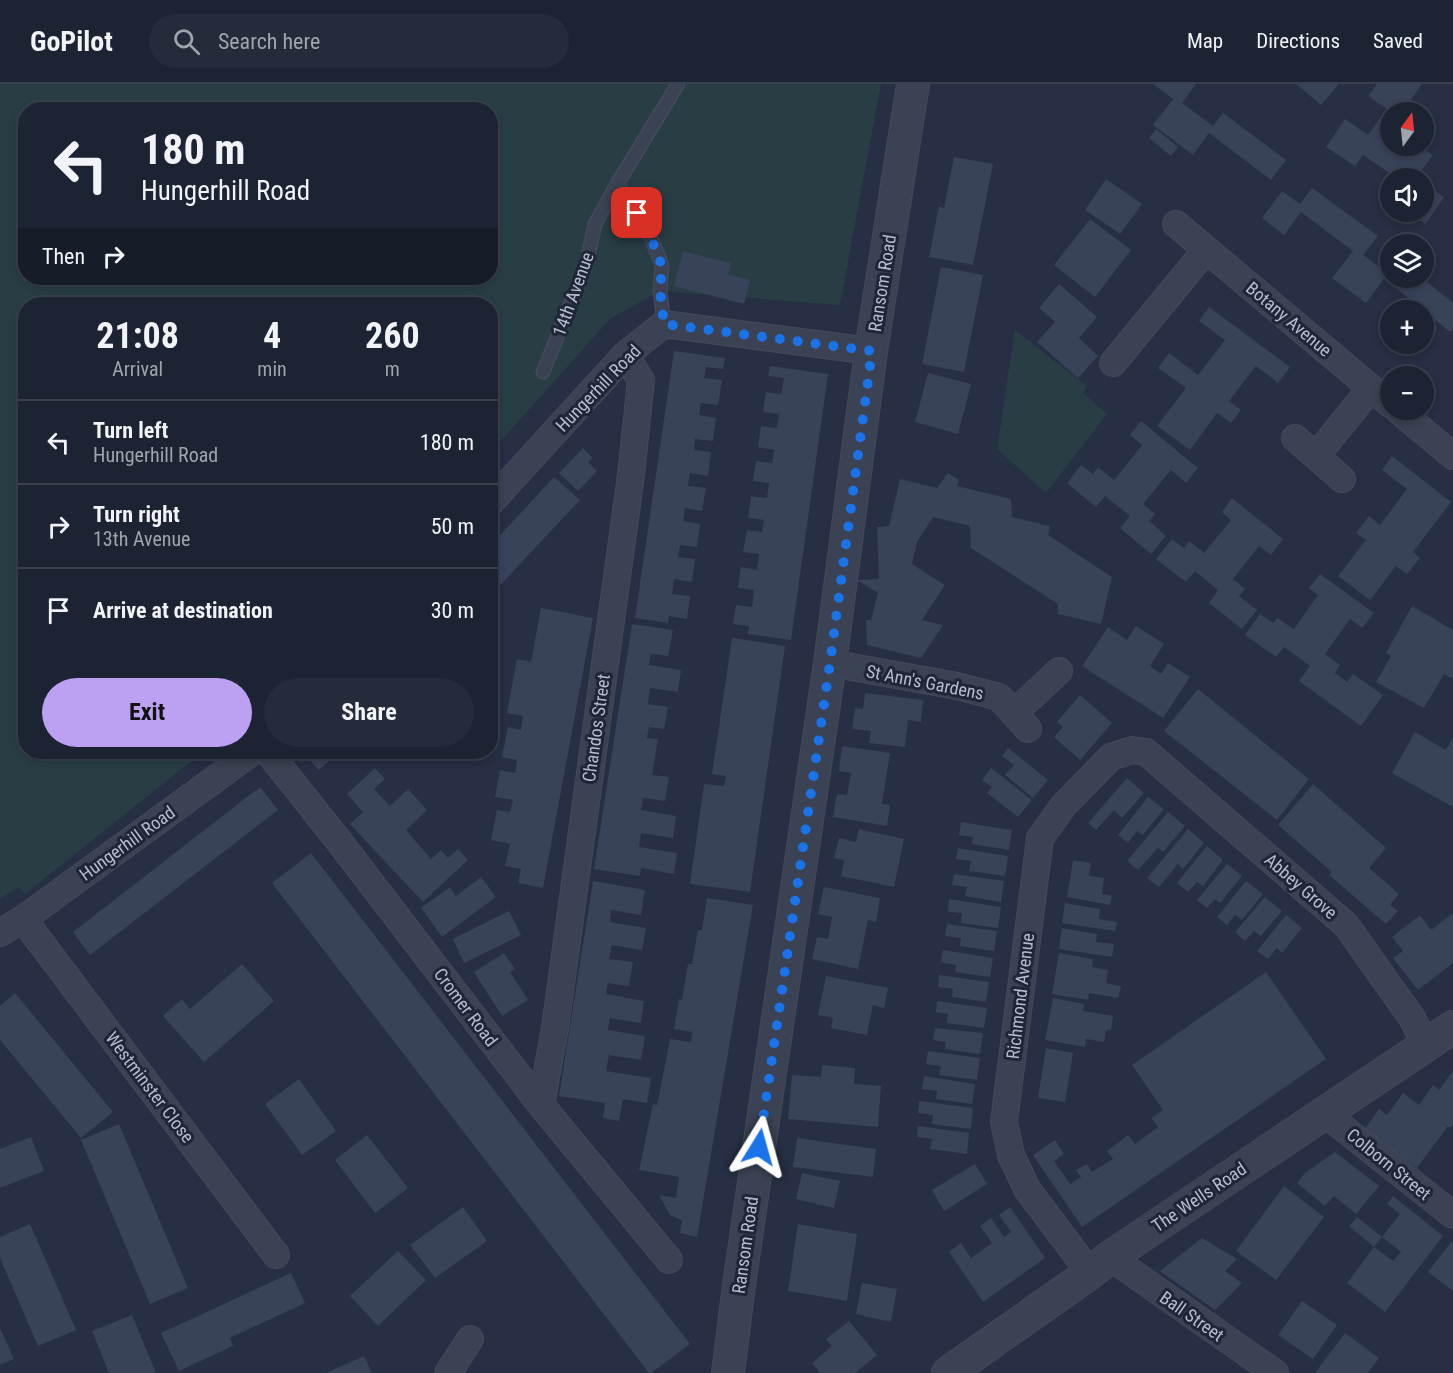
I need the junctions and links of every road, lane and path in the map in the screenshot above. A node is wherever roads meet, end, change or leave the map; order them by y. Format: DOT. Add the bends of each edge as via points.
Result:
graph roads {
  1 [pos="678,84"];
  2 [pos="912,84"];
  3 [pos="617,184"];
  4 [pos="1176,224"];
  5 [pos="1206,250"];
  6 [pos="664,324"];
  7 [pos="872,351"];
  8 [pos="625,355"];
  9 [pos="1113,363"];
  10 [pos="543,372"];
  11 [pos="1380,395"];
  12 [pos="1380,397"];
  13 [pos="1410,420"];
  14 [pos="1295,438"];
  15 [pos="1316,456"];
  16 [pos="1453,456"];
  17 [pos="1342,478"];
  18 [pos="498,494"];
  19 [pos="830,663"];
  20 [pos="1059,672"];
  21 [pos="1146,752"];
  22 [pos="242,759"];
  23 [pos="274,759"];
  24 [pos="23,919"];
  25 [pos="0,933"];
  26 [pos="1453,1028"];
  27 [pos="1426,1046"];
  28 [pos="541,1105"];
  29 [pos="1324,1113"];
  30 [pos="1453,1215"];
  31 [pos="276,1256"];
  32 [pos="669,1260"];
  33 [pos="1100,1265"];
  34 [pos="470,1339"];
  35 [pos="448,1373"];
  36 [pos="728,1373"];
  37 [pos="948,1373"];
  38 [pos="1275,1373"];
  1 -- 3 [label="lane, 14th Avenue"];
  2 -- 7 [label="street, Ransom Road"];
  3 -- 6 [label="lane" via="647,228 662,266"];
  3 -- 10 [label="lane, 14th Avenue" via="595,224 586,266"];
  4 -- 5 [label="street, Botany Avenue"];
  5 -- 9 [label="street"];
  5 -- 11 [label="street, Botany Avenue"];
  6 -- 7 [label="street"];
  6 -- 8 [label="street, Hungerhill Road"];
  7 -- 19 [label="street, Ransom Road"];
  8 -- 18 [label="street, Hungerhill Road"];
  8 -- 28 [label="street, Chandos Street" via="641,380 631,475 555,1029"];
  12 -- 15 [label="street, Botany Avenue"];
  13 -- 16 [label="street"];
  14 -- 15 [label="street"];
  15 -- 17 [label="street"];
  19 -- 20 [label="street, St Ann's Gardens" via="999,697 1021,721"];
  19 -- 36 [label="street, Ransom Road"];
  21 -- 27 [label="street, Abbey Grove" via="1346,925 1412,1018"];
  21 -- 33 [label="street, Richmond Avenue" via="1132,750 1111,757 1064,806 1041,838 1004,1122 1011,1155 1026,1189"];
  22 -- 24 [label="street, Hungerhill Road"];
  23 -- 28 [label="street, Cromer Road"];
  24 -- 25 [label="street, Hungerhill Road"];
  24 -- 31 [label="street, Westminster Close"];
  26 -- 27 [label="street, The Wells Road"];
  27 -- 29 [label="street, The Wells Road"];
  28 -- 32 [label="street, Cromer Road"];
  29 -- 30 [label="street, Colborn Street"];
  29 -- 33 [label="street, The Wells Road"];
  33 -- 37 [label="street, The Wells Road"];
  33 -- 38 [label="street, Ball Street"];
  34 -- 35 [label="street"];
}
